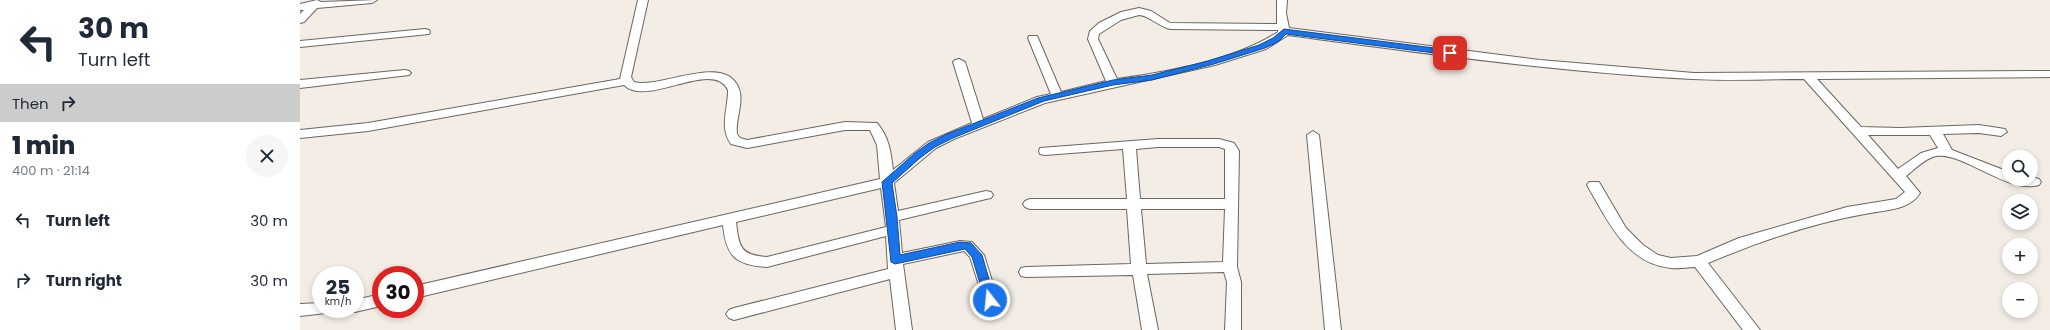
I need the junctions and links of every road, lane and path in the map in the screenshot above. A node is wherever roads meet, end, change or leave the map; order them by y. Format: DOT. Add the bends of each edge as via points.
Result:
graph roads {
  1 [pos="372,0"];
  2 [pos="643,0"];
  3 [pos="1142,0"];
  4 [pos="1282,0"];
  5 [pos="317,3"];
  6 [pos="300,7"];
  7 [pos="1142,11"];
  8 [pos="300,20"];
  9 [pos="1284,29"];
  10 [pos="425,32"];
  11 [pos="1033,38"];
  12 [pos="300,44"];
  13 [pos="959,62"];
  14 [pos="405,72"];
  15 [pos="2050,74"];
  16 [pos="1807,75"];
  17 [pos="627,81"];
  18 [pos="1113,83"];
  19 [pos="300,84"];
  20 [pos="1057,95"];
  21 [pos="978,124"];
  22 [pos="1933,130"];
  23 [pos="1858,131"];
  24 [pos="2001,132"];
  25 [pos="300,134"];
  26 [pos="1312,135"];
  27 [pos="1129,145"];
  28 [pos="1045,151"];
  29 [pos="1947,152"];
  30 [pos="2002,174"];
  31 [pos="1899,176"];
  32 [pos="887,182"];
  33 [pos="1594,185"];
  34 [pos="986,196"];
  35 [pos="1030,204"];
  36 [pos="1133,204"];
  37 [pos="1232,204"];
  38 [pos="729,218"];
  39 [pos="892,223"];
  40 [pos="1699,261"];
  41 [pos="895,266"];
  42 [pos="1230,267"];
  43 [pos="1139,270"];
  44 [pos="1026,272"];
  45 [pos="424,290"];
  46 [pos="990,300"];
  47 [pos="312,309"];
  48 [pos="300,310"];
  49 [pos="734,314"];
  50 [pos="904,330"];
  51 [pos="1150,330"];
  52 [pos="1233,330"];
  53 [pos="1333,330"];
  54 [pos="1752,330"];
  1 -- 5 [label="street"];
  2 -- 17 [label="street" via="625,77"];
  3 -- 7 [label="street"];
  4 -- 9 [label="street"];
  5 -- 6 [label="street"];
  5 -- 8 [label="street"];
  7 -- 9 [label="street" via="1161,25"];
  7 -- 18 [label="street" via="1117,18 1094,33 1093,39"];
  9 -- 16 [label="street" via="1492,58 1644,73 1694,76"];
  9 -- 18 [label="street" via="1275,40 1262,47 1211,63"];
  10 -- 12 [label="street"];
  11 -- 20 [label="street"];
  13 -- 21 [label="street"];
  14 -- 19 [label="street"];
  15 -- 16 [label="street"];
  16 -- 23 [label="street"];
  17 -- 25 [label="street" via="368,127"];
  17 -- 32 [label="street" via="633,86 645,87 692,78 723,78 730,82 734,95 729,131 735,141 747,144 845,126 873,126 880,132 883,140"];
  18 -- 20 [label="street"];
  20 -- 21 [label="street"];
  21 -- 32 [label="street" via="932,145"];
  22 -- 23 [label="street"];
  22 -- 24 [label="street" via="1979,129"];
  22 -- 29 [label="street"];
  23 -- 31 [label="street"];
  26 -- 53 [label="street"];
  27 -- 28 [label="street"];
  27 -- 36 [label="street"];
  27 -- 37 [label="street" via="1219,143 1230,146 1233,151"];
  29 -- 30 [label="street"];
  29 -- 31 [label="street" via="1934,152 1913,163"];
  31 -- 40 [label="street" via="1913,193 1900,203 1847,212 1751,240"];
  32 -- 38 [label="street"];
  32 -- 39 [label="street"];
  33 -- 40 [label="street" via="1621,231 1638,249 1654,259 1671,264"];
  34 -- 39 [label="street"];
  35 -- 36 [label="street"];
  36 -- 37 [label="street"];
  36 -- 43 [label="street"];
  37 -- 42 [label="street"];
  38 -- 39 [label="street" via="735,252 742,258 755,262 767,262"];
  38 -- 45 [label="street"];
  39 -- 41 [label="street"];
  40 -- 54 [label="street"];
  41 -- 46 [label="street" via="967,246 977,255"];
  41 -- 49 [label="street"];
  41 -- 50 [label="street"];
  42 -- 43 [label="street"];
  42 -- 52 [label="street" via="1234,282"];
  43 -- 44 [label="street"];
  43 -- 51 [label="street"];
  47 -- 48 [label="street"];
}
